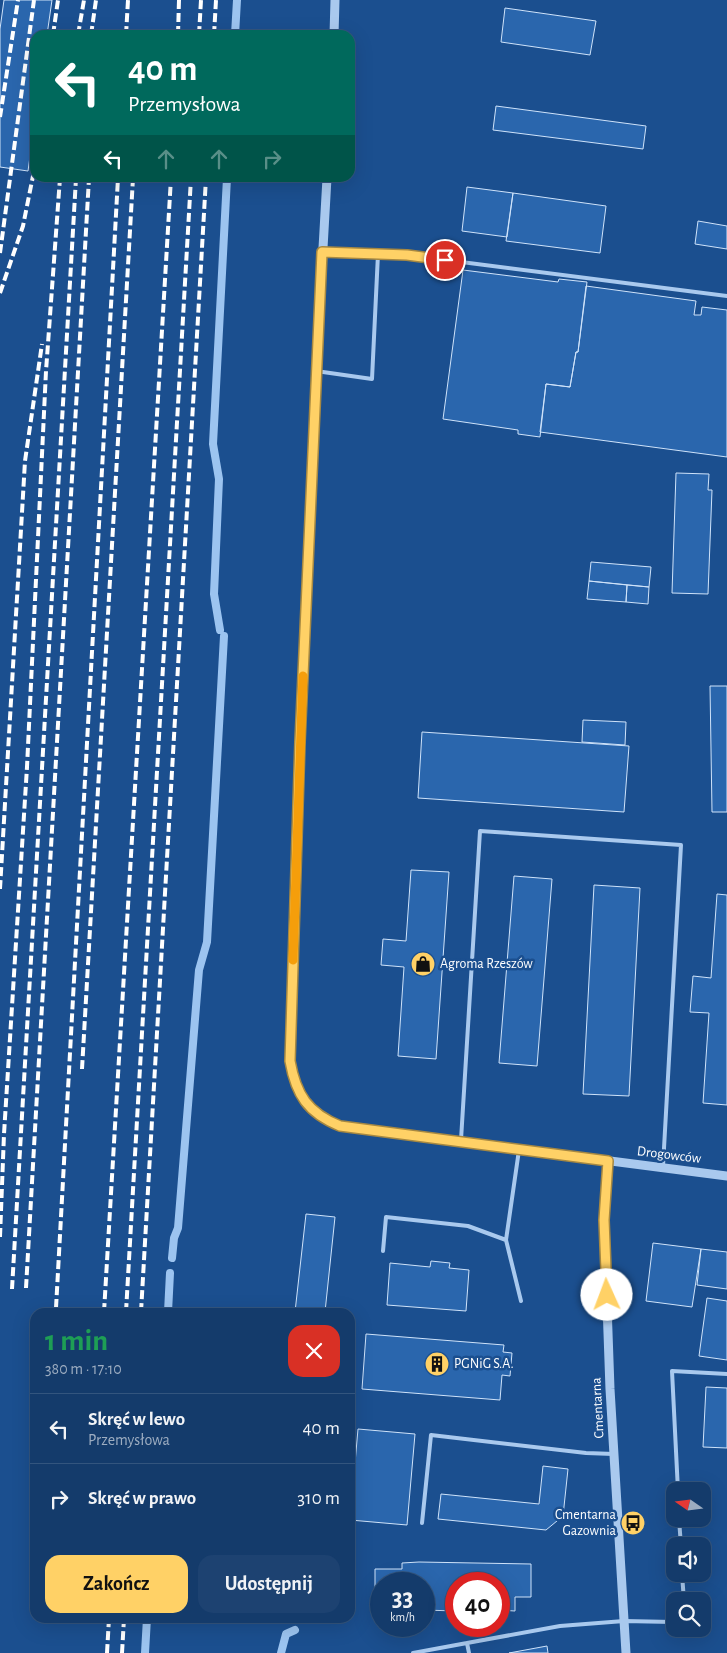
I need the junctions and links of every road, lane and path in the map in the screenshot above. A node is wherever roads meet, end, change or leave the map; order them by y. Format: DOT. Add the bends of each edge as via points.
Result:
graph roads {
  1 [pos="335,0"];
  2 [pos="334,30"];
  3 [pos="327,182"];
  4 [pos="322,252"];
  5 [pos="378,254"];
  6 [pos="727,296"];
  7 [pos="316,371"];
  8 [pos="461,1142"];
  9 [pos="519,1150"];
  10 [pos="608,1161"];
  11 [pos="663,1168"];
  12 [pos="727,1176"];
  13 [pos="506,1240"];
  14 [pos="383,1251"];
  15 [pos="521,1301"];
  16 [pos="727,1374"];
  17 [pos="614,1454"];
  18 [pos="678,1482"];
  19 [pos="422,1523"];
  20 [pos="624,1621"];
  21 [pos="666,1622"];
  22 [pos="467,1643"];
  23 [pos="413,1653"];
  24 [pos="469,1653"];
  25 [pos="626,1653"];
  1 -- 2 [label="street"];
  3 -- 4 [label="street, Drogowców"];
  4 -- 5 [label="lane"];
  4 -- 7 [label="street, Drogowców"];
  5 -- 6 [label="lane"];
  5 -- 7 [label="lane" via="372,379"];
  7 -- 8 [label="street, Drogowców" via="290,1061 294,1079 306,1104 315,1113 340,1126"];
  8 -- 9 [label="street, Drogowców"];
  8 -- 11 [label="lane" via="480,831 681,845"];
  9 -- 10 [label="street, Drogowców"];
  9 -- 13 [label="lane"];
  10 -- 11 [label="street, Drogowców"];
  10 -- 17 [label="street, Cmentarna" via="604,1220"];
  11 -- 12 [label="street, Drogowców"];
  13 -- 14 [label="lane" via="468,1226 386,1217"];
  13 -- 15 [label="lane"];
  16 -- 18 [label="lane" via="672,1370"];
  17 -- 19 [label="lane" via="431,1435"];
  17 -- 20 [label="street, Cmentarna"];
  20 -- 21 [label="lane"];
  20 -- 22 [label="lane" via="560,1626"];
  20 -- 25 [label="street, Cmentarna"];
  22 -- 23 [label="lane"];
  22 -- 24 [label="lane"];
}
